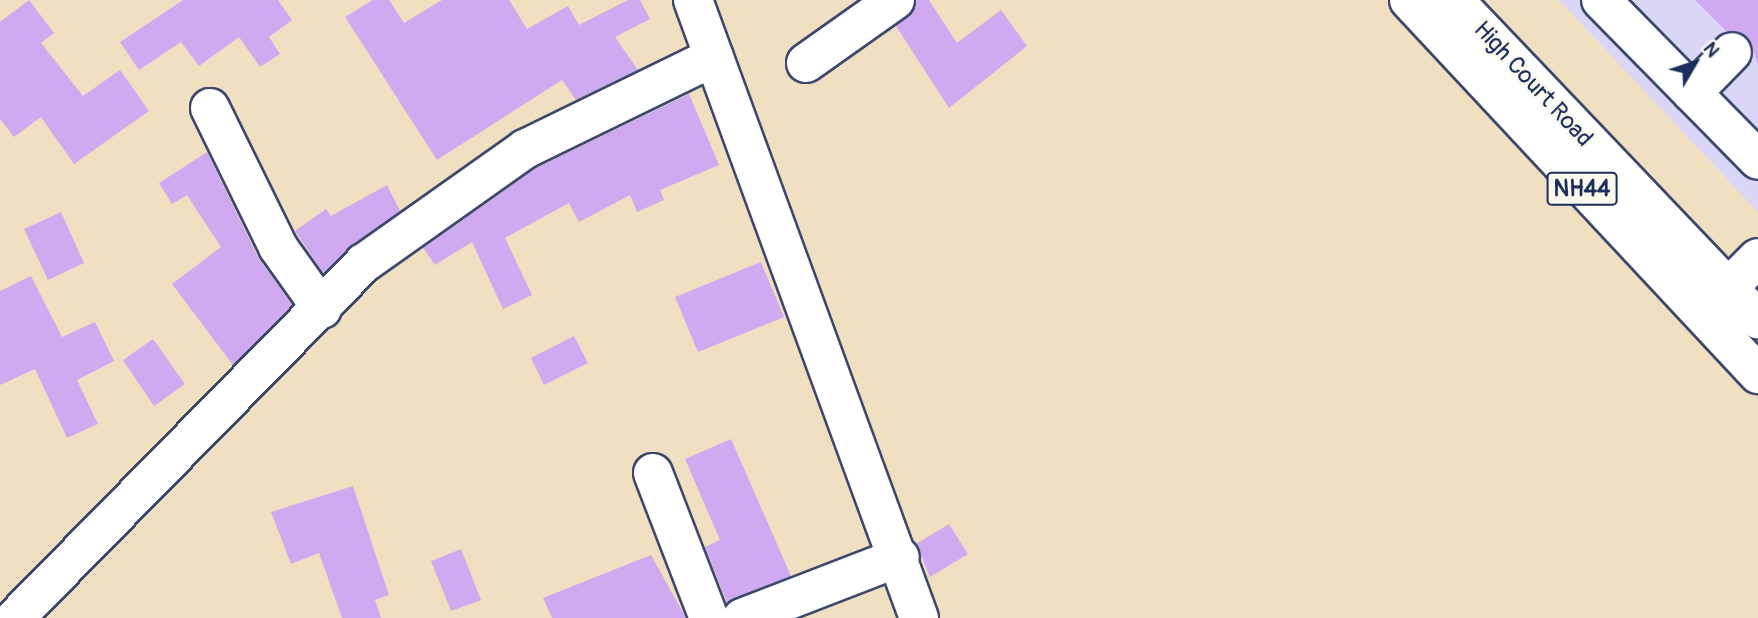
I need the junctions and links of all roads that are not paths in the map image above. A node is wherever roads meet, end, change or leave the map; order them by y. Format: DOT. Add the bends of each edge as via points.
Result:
graph roads {
  1 [pos="693,0"];
  2 [pos="895,0"];
  3 [pos="1409,0"];
  4 [pos="1454,0"];
  5 [pos="1601,0"];
  6 [pos="1732,52"];
  7 [pos="713,57"];
  8 [pos="806,63"];
  9 [pos="1692,93"];
  10 [pos="209,108"];
  11 [pos="1758,160"];
  12 [pos="1758,258"];
  13 [pos="1728,288"];
  14 [pos="322,309"];
  15 [pos="1758,319"];
  16 [pos="1758,374"];
  17 [pos="653,472"];
  18 [pos="900,557"];
  19 [pos="15,618"];
  20 [pos="709,618"];
  21 [pos="742,618"];
  22 [pos="919,618"];
  1 -- 7 [label="main road"];
  2 -- 8 [label="main road"];
  3 -- 16 [label="main road, High Court Road / NH44"];
  4 -- 13 [label="main road, High Court Road / NH44"];
  5 -- 9 [label="main road"];
  6 -- 9 [label="main road"];
  7 -- 14 [label="main road" via="525,149 364,262"];
  7 -- 18 [label="main road"];
  9 -- 11 [label="main road"];
  10 -- 14 [label="main road" via="278,247"];
  12 -- 13 [label="main road"];
  13 -- 15 [label="main road, High Court Road / NH44"];
  14 -- 19 [label="main road"];
  17 -- 20 [label="main road"];
  18 -- 21 [label="main road"];
  18 -- 22 [label="main road"];
}
